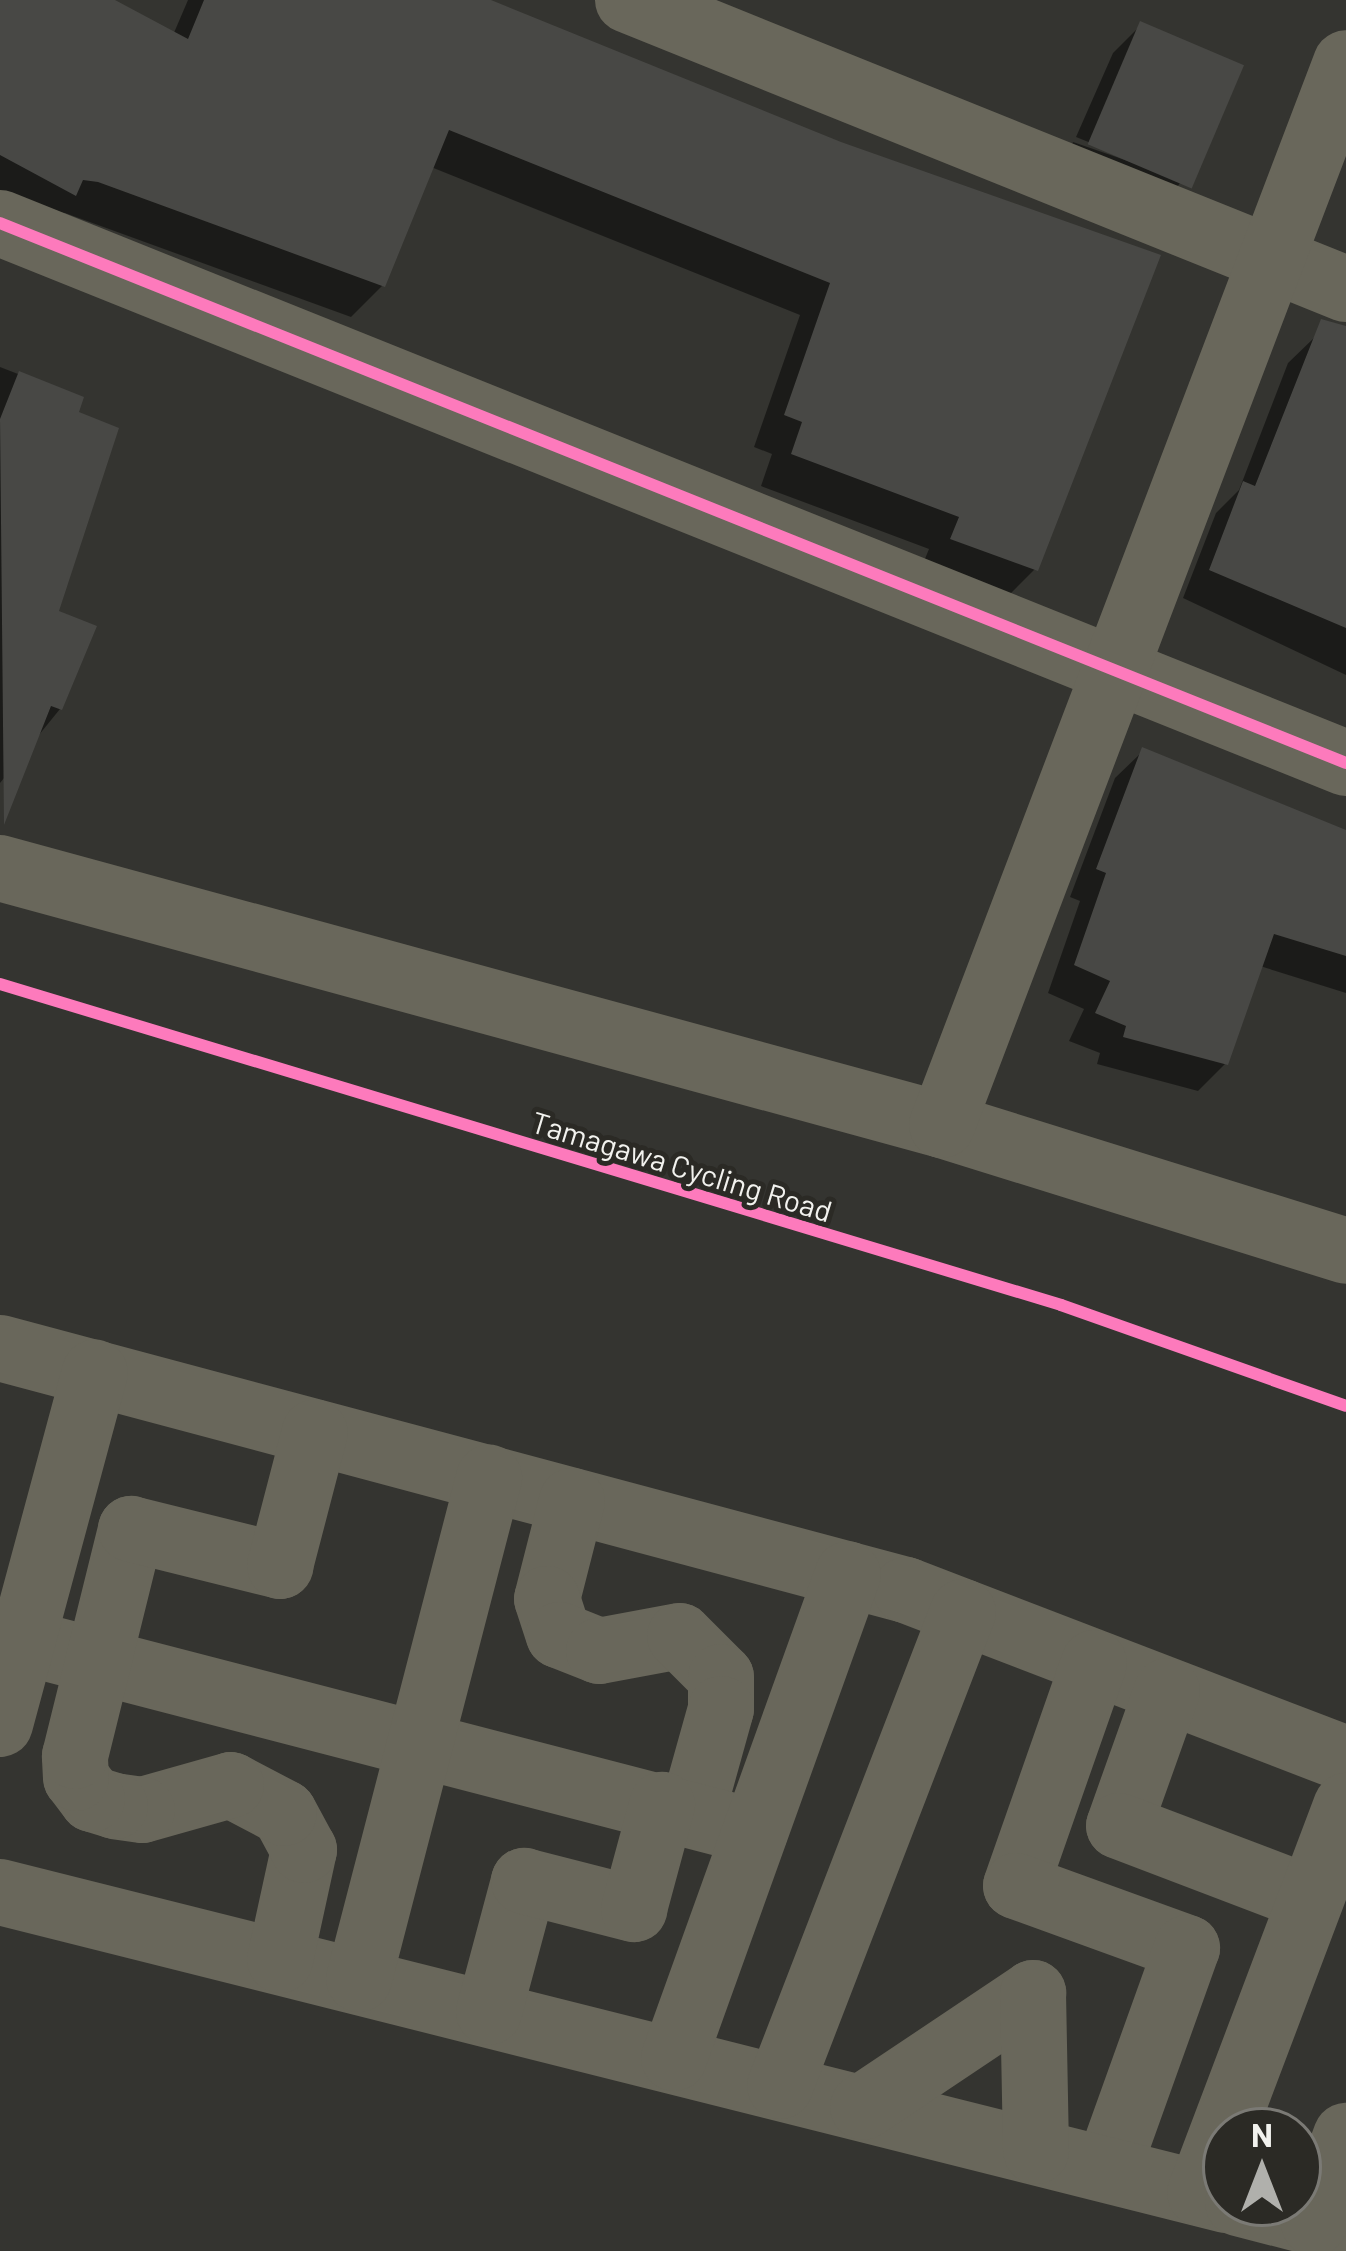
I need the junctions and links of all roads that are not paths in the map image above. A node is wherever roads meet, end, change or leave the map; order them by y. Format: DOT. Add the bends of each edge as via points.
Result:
graph roads {
  1 [pos="628,0"];
  2 [pos="1346,63"];
  3 [pos="0,223"];
  4 [pos="1271,259"];
  5 [pos="1346,289"];
  6 [pos="1116,671"];
  7 [pos="1346,763"];
  8 [pos="0,868"];
  9 [pos="942,1125"];
  10 [pos="1346,1252"];
  11 [pos="0,1348"];
  12 [pos="95,1373"];
  13 [pos="315,1432"];
  14 [pos="489,1478"];
  15 [pos="30,1501"];
  16 [pos="572,1501"];
  17 [pos="848,1574"];
  18 [pos="963,1612"];
  19 [pos="11,1639"];
  20 [pos="99,1661"];
  21 [pos="1094,1663"];
  22 [pos="1167,1691"];
  23 [pos="0,1724"];
  24 [pos="421,1740"];
  25 [pos="1346,1760"];
  26 [pos="1346,1806"];
  27 [pos="677,1809"];
  28 [pos="755,1832"];
  29 [pos="0,1892"];
  30 [pos="1311,1899"];
  31 [pos="280,1960"];
  32 [pos="359,1979"];
  33 [pos="489,2012"];
  34 [pos="674,2058"];
  35 [pos="780,2086"];
  36 [pos="863,2107"];
  37 [pos="1249,2107"];
  38 [pos="1346,2136"];
  39 [pos="1036,2151"];
  40 [pos="1108,2169"];
  41 [pos="1202,2194"];
  42 [pos="1330,2227"];
  1 -- 4 [label="street"];
  2 -- 4 [label="street"];
  3 -- 6 [label="street"];
  4 -- 5 [label="street"];
  4 -- 6 [label="street"];
  6 -- 7 [label="street"];
  6 -- 9 [label="street"];
  8 -- 9 [label="street"];
  9 -- 10 [label="street"];
  11 -- 12 [label="street"];
  12 -- 13 [label="street"];
  12 -- 15 [label="street"];
  13 -- 14 [label="street"];
  13 -- 20 [label="street" via="280,1566 131,1529"];
  14 -- 16 [label="street"];
  14 -- 24 [label="street"];
  15 -- 19 [label="street"];
  16 -- 17 [label="street"];
  16 -- 27 [label="street" via="547,1599 559,1635 599,1652 680,1636 721,1677 721,1709"];
  17 -- 18 [label="street"];
  17 -- 28 [label="street"];
  18 -- 21 [label="street"];
  18 -- 35 [label="street"];
  19 -- 20 [label="street"];
  19 -- 23 [label="street"];
  20 -- 24 [label="street"];
  20 -- 31 [label="street" via="76,1778 92,1799 115,1806 142,1810 231,1785 284,1813 304,1850"];
  21 -- 22 [label="street"];
  21 -- 40 [label="street" via="1016,1886 1187,1948"];
  22 -- 25 [label="street"];
  22 -- 30 [label="street" via="1119,1826"];
  24 -- 27 [label="street"];
  24 -- 32 [label="street"];
  26 -- 30 [label="street"];
  27 -- 28 [label="street"];
  27 -- 33 [label="street" via="634,1909 524,1881"];
  28 -- 34 [label="street"];
  29 -- 31 [label="street"];
  30 -- 37 [label="street"];
  31 -- 32 [label="street"];
  32 -- 33 [label="street"];
  33 -- 34 [label="street"];
  34 -- 35 [label="street"];
  35 -- 36 [label="street"];
  36 -- 39 [label="street"];
  36 -- 39 [label="street" via="1033,1993"];
  38 -- 42 [label="street"];
  39 -- 40 [label="street"];
  40 -- 41 [label="street"];
}
